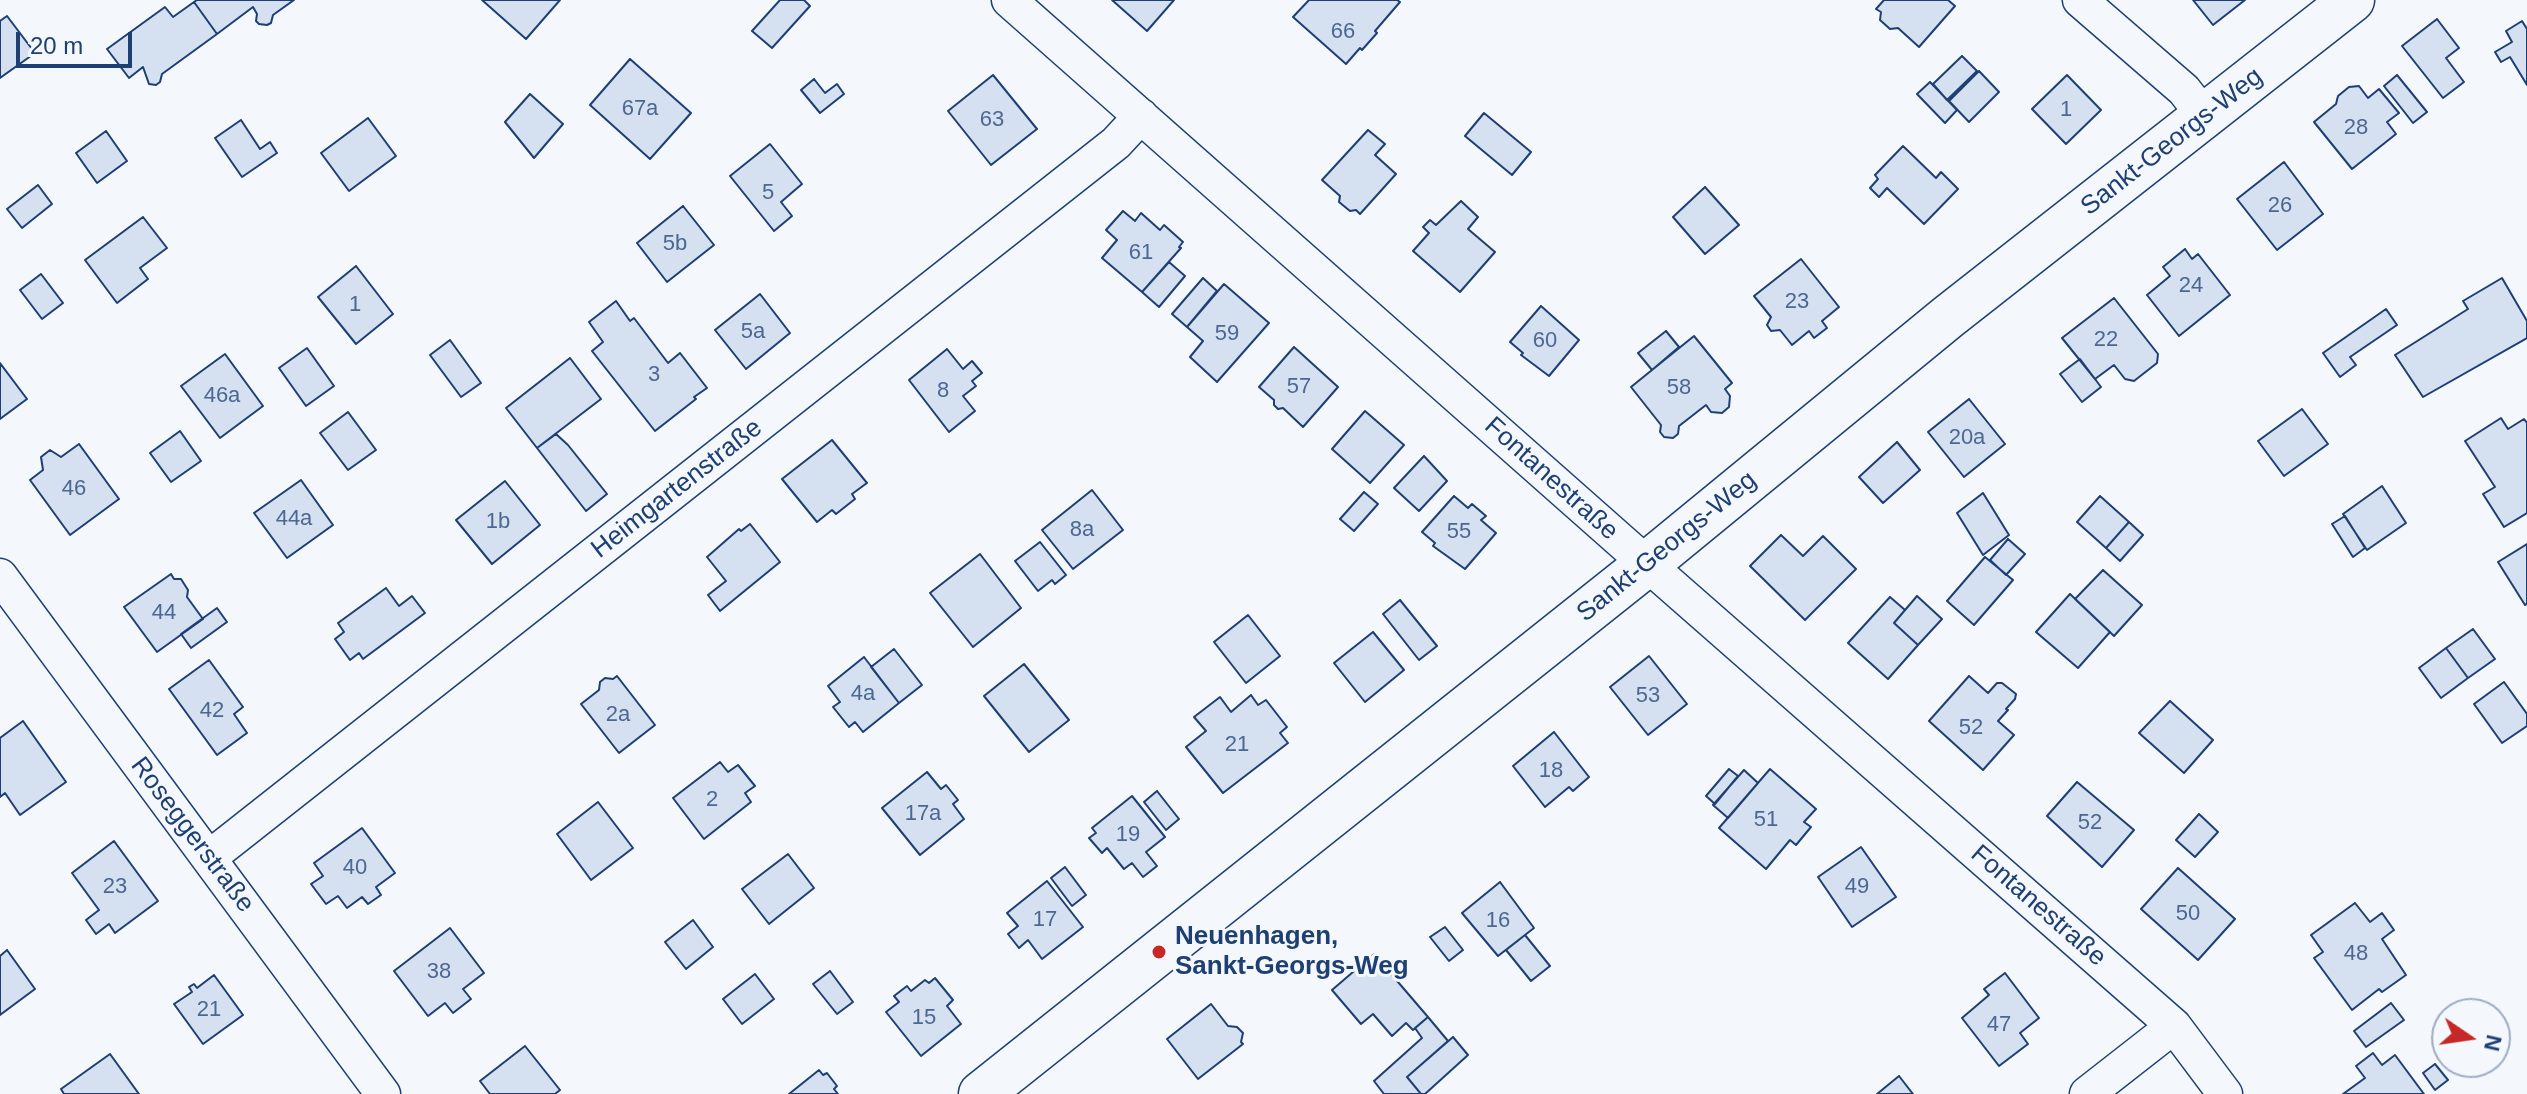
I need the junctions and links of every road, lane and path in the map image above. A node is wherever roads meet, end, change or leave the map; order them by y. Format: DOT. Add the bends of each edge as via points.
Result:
graph roads {
  1 [pos="1009,0"];
  2 [pos="2080,0"];
  3 [pos="2352,0"];
  4 [pos="1141,116"];
  5 [pos="2205,117"];
  6 [pos="1647,564"];
  7 [pos="0,576"];
  8 [pos="210,857"];
  9 [pos="2174,1026"];
  10 [pos="383,1094"];
  11 [pos="981,1094"];
  12 [pos="2087,1094"];
  13 [pos="2225,1094"];
  1 -- 4 [label="street, Fontanestraße"];
  2 -- 5 [label="street" via="2184,90"];
  3 -- 5 [label="street, Sankt-Georgs-Weg"];
  4 -- 6 [label="street, Fontanestraße"];
  4 -- 8 [label="street, Heimgartenstraße" via="1116,143"];
  5 -- 6 [label="street, Sankt-Georgs-Weg" via="1948,317"];
  6 -- 9 [label="street, Fontanestraße"];
  6 -- 11 [label="street, Sankt-Georgs-Weg"];
  7 -- 8 [label="street, Roseggerstraße"];
  8 -- 10 [label="street, Roseggerstraße"];
  9 -- 12 [label="street"];
  9 -- 13 [label="street, Fontanestraße"];
}
